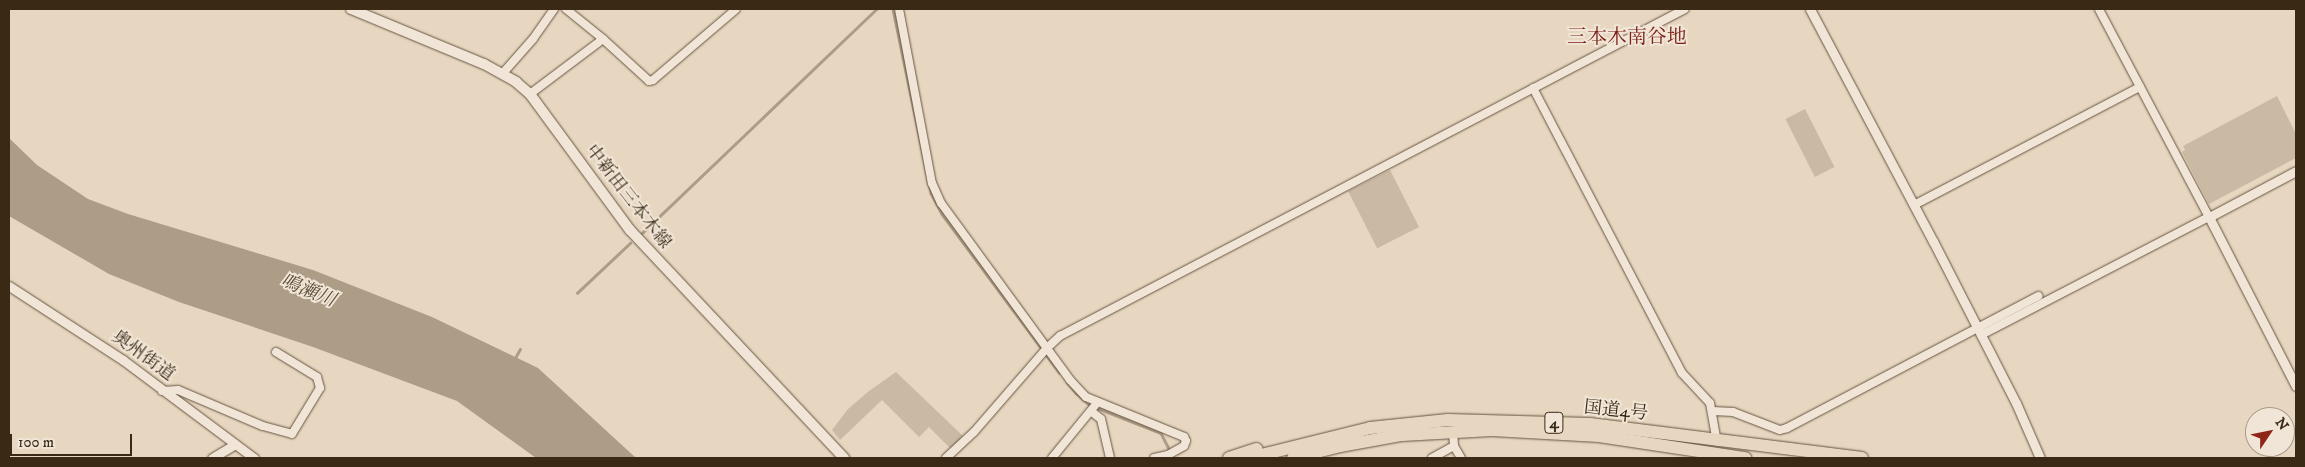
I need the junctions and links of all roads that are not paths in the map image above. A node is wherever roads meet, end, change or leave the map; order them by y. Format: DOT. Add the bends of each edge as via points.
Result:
graph roads {
  1 [pos="351,9"];
  2 [pos="554,9"];
  3 [pos="566,9"];
  4 [pos="736,9"];
  5 [pos="899,9"];
  6 [pos="1685,9"];
  7 [pos="1810,9"];
  8 [pos="2099,9"];
  9 [pos="603,39"];
  10 [pos="503,73"];
  11 [pos="2140,87"];
  12 [pos="1533,88"];
  13 [pos="530,94"];
  14 [pos="2296,171"];
  15 [pos="1914,205"];
  16 [pos="2209,217"];
  17 [pos="9,286"];
  18 [pos="2038,296"];
  19 [pos="1979,332"];
  20 [pos="1045,350"];
  21 [pos="276,352"];
  22 [pos="2296,386"];
  23 [pos="162,391"];
  24 [pos="1095,407"];
  25 [pos="1712,410"];
  26 [pos="1453,431"];
  27 [pos="1318,440"];
  28 [pos="1717,440"];
  29 [pos="235,444"];
  30 [pos="1454,446"];
  31 [pos="1168,457"];
  32 [pos="1724,457"];
  33 [pos="212,458"];
  34 [pos="254,458"];
  35 [pos="844,458"];
  36 [pos="946,458"];
  37 [pos="1052,458"];
  38 [pos="1110,458"];
  39 [pos="1154,458"];
  40 [pos="1229,458"];
  41 [pos="1249,458"];
  42 [pos="1293,458"];
  43 [pos="1432,458"];
  44 [pos="1461,458"];
  45 [pos="1745,458"];
  46 [pos="1862,458"];
  47 [pos="2040,458"];
  1 -- 10 [label="main road, 中新田三本木線"];
  2 -- 10 [label="street"];
  3 -- 9 [label="street"];
  4 -- 9 [label="street" via="649,81"];
  5 -- 20 [label="street" via="935,191 948,215"];
  6 -- 12 [label="street"];
  7 -- 15 [label="street"];
  8 -- 11 [label="street"];
  9 -- 13 [label="street"];
  10 -- 13 [label="main road, 中新田三本木線"];
  11 -- 15 [label="street"];
  11 -- 16 [label="street"];
  12 -- 20 [label="street" via="1060,336"];
  12 -- 25 [label="street" via="1682,373 1705,396"];
  13 -- 35 [label="main road, 中新田三本木線" via="630,230"];
  14 -- 16 [label="street"];
  15 -- 19 [label="street"];
  16 -- 19 [label="street"];
  16 -- 22 [label="street"];
  17 -- 23 [label="street, 奥州街道" via="123,360"];
  18 -- 19 [label="street"];
  19 -- 25 [label="street" via="1787,428 1780,430 1733,412"];
  19 -- 47 [label="street"];
  20 -- 24 [label="street"];
  20 -- 36 [label="street" via="979,426"];
  21 -- 23 [label="street" via="317,377 320,388 292,434 263,426 178,390"];
  23 -- 29 [label="street, 奥州街道"];
  24 -- 31 [label="street" via="1184,437 1184,446"];
  24 -- 37 [label="street"];
  24 -- 38 [label="street"];
  25 -- 28 [label="street"];
  26 -- 30 [label="street"];
  26 -- 32 [label="highway, 国道4号 / 4" via="1563,433"];
  26 -- 42 [label="highway, 国道4号 / 4" via="1385,438"];
  27 -- 28 [label="highway, 国道4号 / 4" via="1370,428 1448,420 1590,424"];
  27 -- 40 [label="highway" via="1259,448"];
  27 -- 41 [label="highway, 国道4号 / 4"];
  28 -- 32 [label="street"];
  28 -- 46 [label="highway, 国道4号 / 4"];
  29 -- 33 [label="street"];
  29 -- 34 [label="street, 奥州街道"];
  30 -- 43 [label="street"];
  30 -- 44 [label="street"];
  31 -- 39 [label="street"];
  32 -- 45 [label="highway, 国道4号 / 4"];
}
